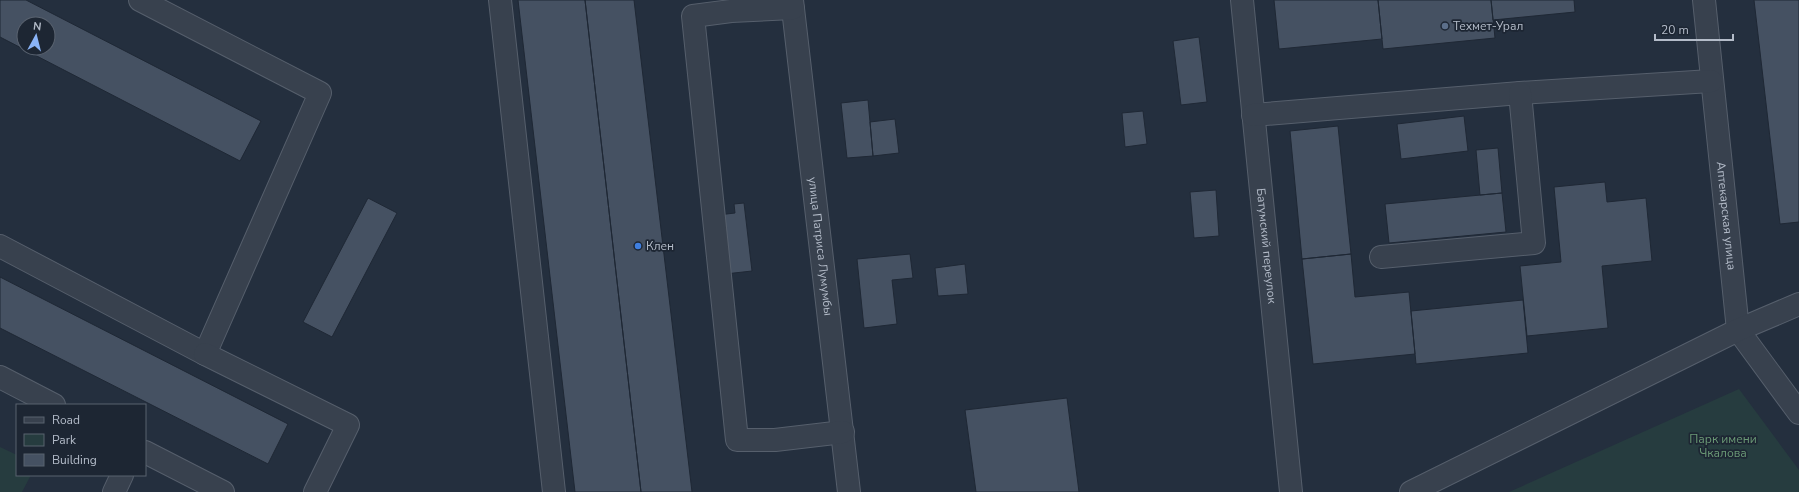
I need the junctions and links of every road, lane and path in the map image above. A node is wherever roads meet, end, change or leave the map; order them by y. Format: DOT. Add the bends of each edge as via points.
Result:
graph roads {
  1 [pos="140,0"];
  2 [pos="500,0"];
  3 [pos="1242,0"];
  4 [pos="1704,0"];
  5 [pos="793,4"];
  6 [pos="1711,82"];
  7 [pos="1520,93"];
  8 [pos="1253,115"];
  9 [pos="0,246"];
  10 [pos="1381,257"];
  11 [pos="1799,304"];
  12 [pos="1738,330"];
  13 [pos="205,354"];
  14 [pos="0,377"];
  15 [pos="52,404"];
  16 [pos="1799,413"];
  17 [pos="843,432"];
  18 [pos="146,453"];
  19 [pos="122,476"];
  20 [pos="114,492"];
  21 [pos="223,492"];
  22 [pos="315,492"];
  23 [pos="554,492"];
  24 [pos="849,492"];
  25 [pos="1291,492"];
  26 [pos="1411,492"];
  1 -- 13 [label="street" via="320,93"];
  2 -- 23 [label="street"];
  3 -- 8 [label="street, Батумский переулок"];
  4 -- 6 [label="street, Аптекарская улица"];
  5 -- 17 [label="street, улица Патриса Лумумбы"];
  5 -- 17 [label="street" via="693,16 737,440 775,440"];
  6 -- 7 [label="street"];
  6 -- 12 [label="street, Аптекарская улица"];
  7 -- 8 [label="street"];
  7 -- 10 [label="street" via="1534,243"];
  8 -- 25 [label="street, Батумский переулок"];
  9 -- 13 [label="street"];
  11 -- 12 [label="street"];
  12 -- 16 [label="street"];
  12 -- 26 [label="street"];
  13 -- 22 [label="street" via="348,425"];
  14 -- 15 [label="street"];
  17 -- 24 [label="street, улица Патриса Лумумбы"];
  18 -- 21 [label="street"];
  19 -- 20 [label="street"];
}
